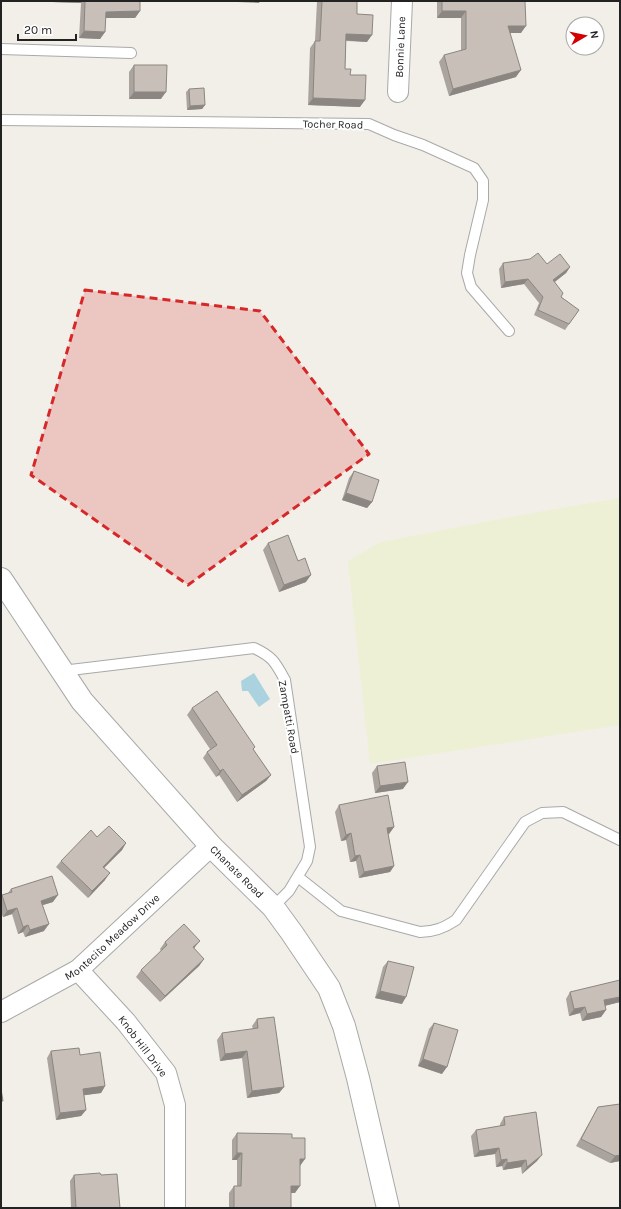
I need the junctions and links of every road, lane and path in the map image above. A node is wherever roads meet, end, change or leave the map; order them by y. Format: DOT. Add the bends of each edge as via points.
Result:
graph roads {
  1 [pos="402,1"];
  2 [pos="1,49"];
  3 [pos="131,53"];
  4 [pos="398,92"];
  5 [pos="1,120"];
  6 [pos="509,331"];
  7 [pos="1,579"];
  8 [pos="62,671"];
  9 [pos="620,840"];
  10 [pos="210,846"];
  11 [pos="298,877"];
  12 [pos="273,907"];
  13 [pos="78,970"];
  14 [pos="1,1012"];
  15 [pos="175,1208"];
  16 [pos="388,1208"];
  1 -- 4 [label="street, Bonnie Lane"];
  2 -- 3 [label="lane"];
  5 -- 6 [label="lane, Tocher Road" via="369,124 423,145 474,168 483,181 483,200 467,273 471,287"];
  7 -- 8 [label="street, Chanate Road"];
  8 -- 10 [label="street, Chanate Road" via="82,701"];
  8 -- 11 [label="lane, Zampatti Road" via="254,648 266,654 275,662 285,680 310,847 307,861"];
  9 -- 11 [label="lane" via="563,812 542,813 525,822 456,920 429,932 420,932 341,911"];
  10 -- 12 [label="street, Chanate Road"];
  10 -- 13 [label="street, Montecito Meadow Drive"];
  11 -- 12 [label="lane, Zampatti Road" via="290,891"];
  12 -- 16 [label="street, Chanate Road" via="329,988 344,1026"];
  13 -- 14 [label="street, Montecito Meadow Drive"];
  13 -- 15 [label="street, Knob Hill Drive" via="126,1022 166,1073 175,1106"];
}
